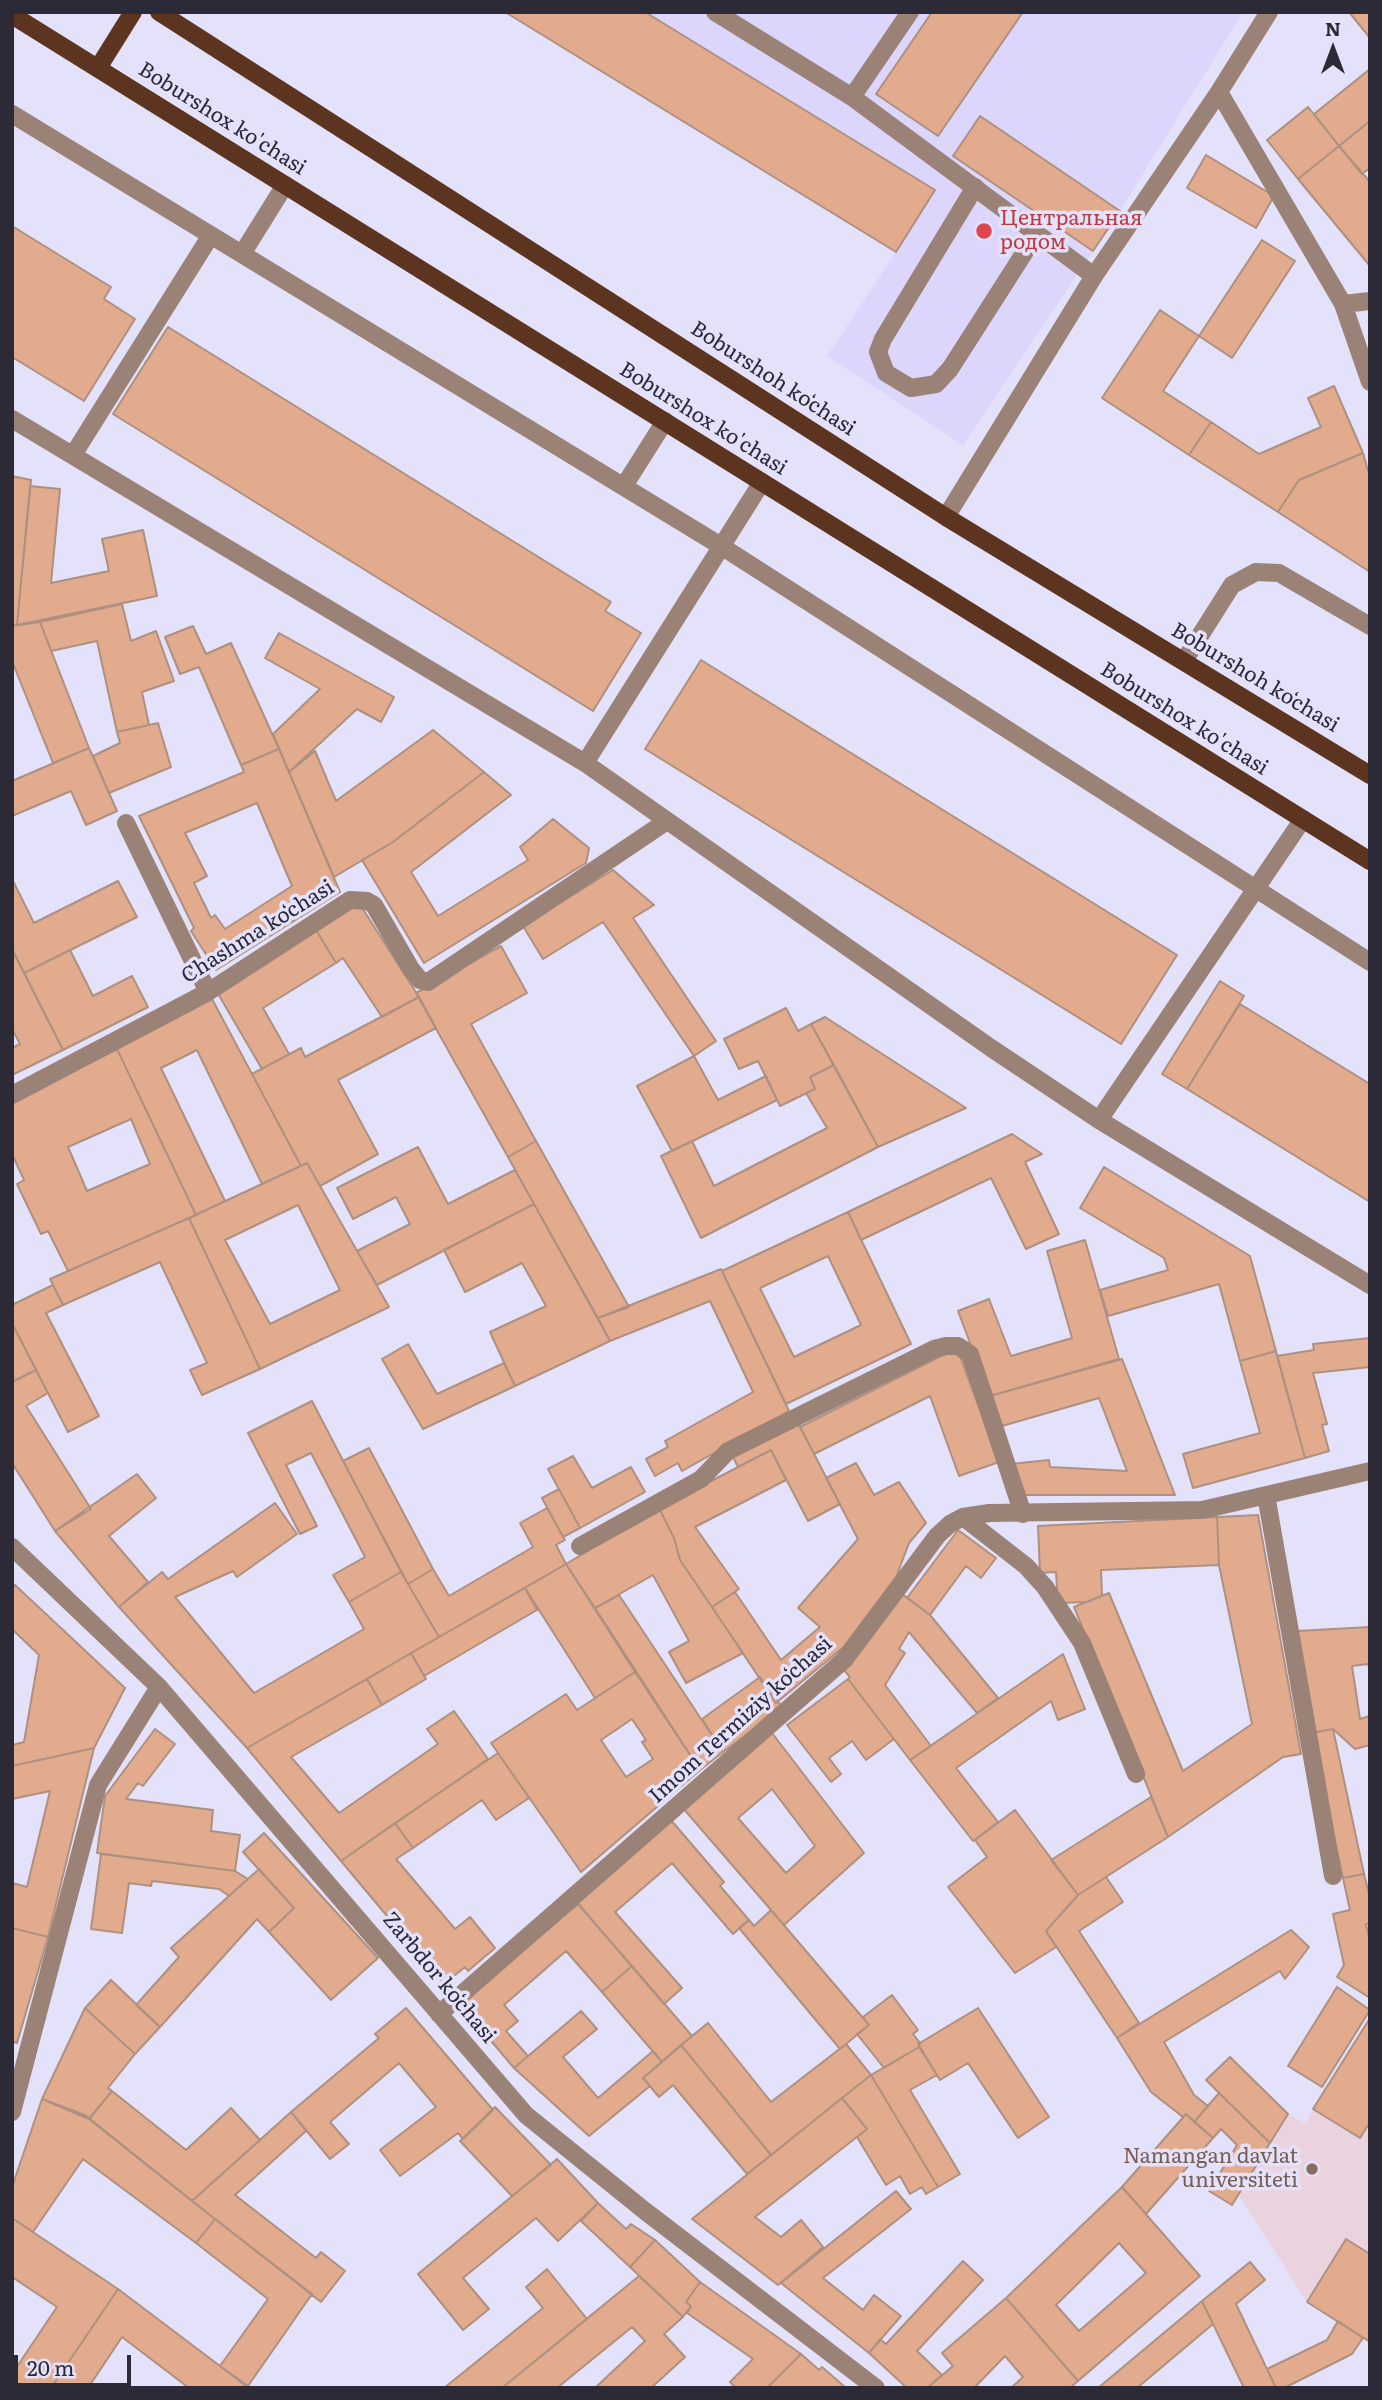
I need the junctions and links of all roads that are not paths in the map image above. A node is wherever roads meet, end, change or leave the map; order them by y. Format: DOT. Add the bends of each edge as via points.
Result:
graph roads {
  1 [pos="133,12"];
  2 [pos="159,12"];
  3 [pos="715,12"];
  4 [pos="910,12"];
  5 [pos="1269,12"];
  6 [pos="12,15"];
  7 [pos="98,68"];
  8 [pos="1219,92"];
  9 [pos="852,97"];
  10 [pos="12,114"];
  11 [pos="285,185"];
  12 [pos="975,187"];
  13 [pos="1037,233"];
  14 [pos="211,235"];
  15 [pos="242,254"];
  16 [pos="1094,276"];
  17 [pos="1370,301"];
  18 [pos="1343,304"];
  19 [pos="1370,382"];
  20 [pos="12,419"];
  21 [pos="664,421"];
  22 [pos="73,454"];
  23 [pos="762,482"];
  24 [pos="624,486"];
  25 [pos="946,517"];
  26 [pos="721,546"];
  27 [pos="1370,626"];
  28 [pos="1184,661"];
  29 [pos="585,763"];
  30 [pos="1370,775"];
  31 [pos="1303,819"];
  32 [pos="667,821"];
  33 [pos="126,823"];
  34 [pos="1370,861"];
  35 [pos="1255,890"];
  36 [pos="1370,962"];
  37 [pos="208,992"];
  38 [pos="12,1096"];
  39 [pos="1099,1120"];
  40 [pos="1370,1285"];
  41 [pos="1370,1471"];
  42 [pos="1266,1495"];
  43 [pos="1023,1514"];
  44 [pos="963,1517"];
  45 [pos="580,1546"];
  46 [pos="12,1547"];
  47 [pos="159,1687"];
  48 [pos="1136,1774"];
  49 [pos="1334,1876"];
  50 [pos="439,2014"];
  51 [pos="12,2112"];
  52 [pos="876,2388"];
  1 -- 7 [label="main road"];
  2 -- 25 [label="main road, Boburshoh koʻchasi"];
  3 -- 9 [label="street"];
  4 -- 9 [label="street"];
  5 -- 8 [label="street"];
  6 -- 7 [label="main road, Boburshox ko'chasi"];
  7 -- 11 [label="main road, Boburshox ko'chasi"];
  8 -- 16 [label="street"];
  8 -- 18 [label="street"];
  9 -- 12 [label="street"];
  10 -- 14 [label="street"];
  11 -- 15 [label="street"];
  11 -- 21 [label="main road, Boburshox ko'chasi"];
  12 -- 13 [label="street"];
  12 -- 13 [label="street" via="883,339 878,352 886,373 911,388 936,384"];
  13 -- 16 [label="street"];
  14 -- 15 [label="street"];
  14 -- 22 [label="street"];
  15 -- 24 [label="street"];
  16 -- 25 [label="street"];
  17 -- 18 [label="street"];
  18 -- 19 [label="street"];
  20 -- 22 [label="street"];
  21 -- 23 [label="main road, Boburshox ko'chasi"];
  21 -- 24 [label="street"];
  22 -- 29 [label="street"];
  23 -- 26 [label="street"];
  23 -- 31 [label="main road, Boburshox ko'chasi"];
  24 -- 26 [label="street"];
  25 -- 28 [label="main road, Boburshoh koʻchasi"];
  26 -- 29 [label="street"];
  26 -- 35 [label="street"];
  27 -- 28 [label="street" via="1279,573 1255,572 1232,585"];
  28 -- 30 [label="main road, Boburshoh koʻchasi"];
  29 -- 32 [label="street"];
  31 -- 34 [label="main road, Boburshox ko'chasi"];
  31 -- 35 [label="street"];
  32 -- 37 [label="street, Chashma koʻchasi" via="428,982 411,969 374,905 350,900"];
  32 -- 39 [label="street"];
  33 -- 37 [label="street"];
  35 -- 36 [label="street"];
  35 -- 39 [label="street"];
  37 -- 38 [label="street, Chashma koʻchasi"];
  39 -- 40 [label="street"];
  41 -- 42 [label="street"];
  42 -- 43 [label="street" via="1202,1510"];
  42 -- 49 [label="street"];
  43 -- 44 [label="street"];
  43 -- 45 [label="street" via="970,1354 958,1346 946,1346 728,1451 701,1479"];
  44 -- 48 [label="street" via="1026,1566 1045,1587 1082,1643"];
  44 -- 50 [label="street, Imom Termiziy koʻchasi" via="937,1536 844,1660"];
  46 -- 47 [label="street, Zarbdor koʻchasi"];
  47 -- 50 [label="street, Zarbdor koʻchasi"];
  47 -- 51 [label="street" via="98,1785"];
  50 -- 52 [label="street, Zarbdor koʻchasi" via="526,2115"];
}
